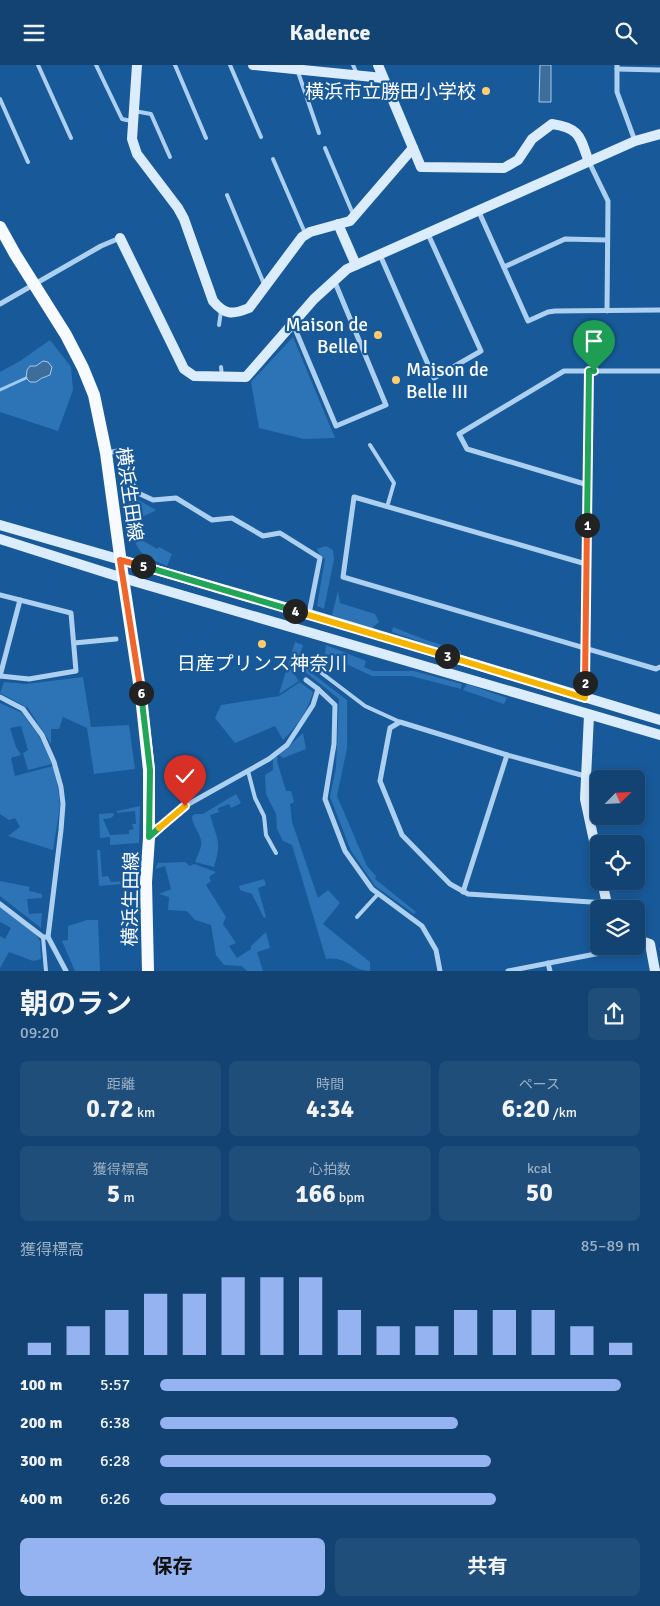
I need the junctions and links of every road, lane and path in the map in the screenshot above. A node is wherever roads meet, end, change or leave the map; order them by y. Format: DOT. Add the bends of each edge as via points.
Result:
graph roads {
  1 [pos="38,65"];
  2 [pos="96,65"];
  3 [pos="137,65"];
  4 [pos="175,65"];
  5 [pos="230,65"];
  6 [pos="253,65"];
  7 [pos="353,65"];
  8 [pos="378,65"];
  9 [pos="617,67"];
  10 [pos="293,68"];
  11 [pos="660,70"];
  12 [pos="358,76"];
  13 [pos="383,78"];
  14 [pos="0,99"];
  15 [pos="134,116"];
  16 [pos="319,133"];
  17 [pos="660,134"];
  18 [pos="261,137"];
  19 [pos="71,138"];
  20 [pos="206,138"];
  21 [pos="635,141"];
  22 [pos="325,148"];
  23 [pos="413,148"];
  24 [pos="170,157"];
  25 [pos="273,159"];
  26 [pos="28,162"];
  27 [pos="589,162"];
  28 [pos="227,195"];
  29 [pos="479,212"];
  30 [pos="354,216"];
  31 [pos="338,224"];
  32 [pos="0,227"];
  33 [pos="122,234"];
  34 [pos="428,234"];
  35 [pos="306,235"];
  36 [pos="608,239"];
  37 [pos="380,255"];
  38 [pos="356,265"];
  39 [pos="504,267"];
  40 [pos="334,280"];
  41 [pos="33,284"];
  42 [pos="265,287"];
  43 [pos="0,304"];
  44 [pos="660,310"];
  45 [pos="221,311"];
  46 [pos="607,311"];
  47 [pos="292,324"];
  48 [pos="219,325"];
  49 [pos="589,371"];
  50 [pos="660,371"];
  51 [pos="370,445"];
  52 [pos="106,453"];
  53 [pos="588,485"];
  54 [pos="387,507"];
  55 [pos="0,525"];
  56 [pos="0,539"];
  57 [pos="120,560"];
  58 [pos="586,564"];
  59 [pos="122,578"];
  60 [pos="0,595"];
  61 [pos="20,600"];
  62 [pos="309,614"];
  63 [pos="116,639"];
  64 [pos="74,643"];
  65 [pos="586,649"];
  66 [pos="311,665"];
  67 [pos="660,667"];
  68 [pos="0,676"];
  69 [pos="304,679"];
  70 [pos="318,689"];
  71 [pos="0,697"];
  72 [pos="585,698"];
  73 [pos="589,715"];
  74 [pos="400,721"];
  75 [pos="660,721"];
  76 [pos="660,735"];
  77 [pos="507,755"];
  78 [pos="248,771"];
  79 [pos="585,776"];
  80 [pos="593,835"];
  81 [pos="149,837"];
  82 [pos="276,853"];
  83 [pos="463,892"];
  84 [pos="378,894"];
  85 [pos="0,904"];
  86 [pos="590,905"];
  87 [pos="357,917"];
  88 [pos="46,937"];
  89 [pos="645,942"];
  90 [pos="590,954"];
  91 [pos="548,963"];
  92 [pos="46,971"];
  93 [pos="66,971"];
  94 [pos="148,971"];
  95 [pos="440,971"];
  96 [pos="508,971"];
  97 [pos="550,971"];
  98 [pos="655,971"];
  1 -- 19 [label="lane"];
  2 -- 15 [label="lane" via="122,119"];
  3 -- 15 [label="street"];
  4 -- 20 [label="lane"];
  5 -- 18 [label="lane"];
  6 -- 10 [label="street"];
  7 -- 12 [label="lane"];
  8 -- 13 [label="street"];
  9 -- 11 [label="street"];
  9 -- 21 [label="street" via="617,92"];
  10 -- 12 [label="street"];
  10 -- 16 [label="lane"];
  12 -- 13 [label="street"];
  13 -- 23 [label="street"];
  14 -- 26 [label="lane"];
  15 -- 24 [label="lane" via="151,114"];
  15 -- 45 [label="street" via="132,139 137,155 184,219 213,301"];
  17 -- 21 [label="street"];
  21 -- 27 [label="street"];
  22 -- 30 [label="lane"];
  23 -- 27 [label="street" via="421,167 504,168 518,160 532,139 552,123 572,129 578,135"];
  23 -- 30 [label="street"];
  25 -- 35 [label="lane"];
  27 -- 29 [label="street"];
  27 -- 36 [label="street" via="608,201"];
  28 -- 42 [label="lane"];
  29 -- 34 [label="street"];
  29 -- 39 [label="street"];
  30 -- 31 [label="street" via="350,221"];
  31 -- 35 [label="street"];
  31 -- 38 [label="street"];
  32 -- 41 [label="main road, 横浜生田線"];
  33 -- 41 [label="street"];
  33 -- 47 [label="street" via="184,369 194,376 222,371 246,377"];
  34 -- 37 [label="street"];
  34 -- 37 [label="street" via="481,351 434,378"];
  35 -- 42 [label="street"];
  36 -- 39 [label="street" via="565,239"];
  36 -- 46 [label="street"];
  37 -- 38 [label="street"];
  38 -- 40 [label="street"];
  39 -- 46 [label="street" via="528,321 548,312"];
  40 -- 47 [label="street"];
  40 -- 47 [label="street" via="386,405 336,426"];
  41 -- 43 [label="street"];
  41 -- 52 [label="main road, 横浜生田線" via="83,368 94,395"];
  42 -- 45 [label="street" via="249,308 236,314"];
  44 -- 46 [label="street"];
  45 -- 48 [label="lane"];
  49 -- 50 [label="street"];
  49 -- 53 [label="street"];
  49 -- 53 [label="street" via="564,371 459,434 467,449"];
  51 -- 54 [label="lane" via="394,483"];
  52 -- 57 [label="main road, 横浜生田線"];
  52 -- 62 [label="street" via="123,450 138,493 153,500 176,498 212,520 232,517 263,535 280,533 320,558"];
  53 -- 58 [label="street"];
  54 -- 58 [label="street"];
  54 -- 65 [label="street" via="354,497 343,577"];
  55 -- 57 [label="street"];
  56 -- 59 [label="street"];
  57 -- 59 [label="main road, 横浜生田線"];
  57 -- 62 [label="street"];
  58 -- 65 [label="street"];
  59 -- 73 [label="street"];
  59 -- 81 [label="main road, 横浜生田線" via="150,770"];
  60 -- 61 [label="street"];
  61 -- 64 [label="street" via="71,613"];
  61 -- 68 [label="street"];
  62 -- 72 [label="street"];
  63 -- 64 [label="street"];
  64 -- 68 [label="street" via="76,671 29,679"];
  65 -- 67 [label="street" via="656,669"];
  65 -- 72 [label="street"];
  66 -- 74 [label="lane" via="365,706"];
  69 -- 70 [label="street"];
  70 -- 78 [label="street" via="313,705 287,745"];
  70 -- 84 [label="street" via="335,705 334,744 325,799 345,851"];
  71 -- 88 [label="street" via="23,709 42,735 61,787 61,830"];
  72 -- 75 [label="street"];
  73 -- 76 [label="street"];
  73 -- 79 [label="street"];
  74 -- 77 [label="street"];
  74 -- 83 [label="street" via="390,728 380,781 402,835 450,884"];
  77 -- 79 [label="street"];
  77 -- 83 [label="street"];
  78 -- 81 [label="street" via="185,806"];
  78 -- 82 [label="lane" via="264,816 266,835"];
  79 -- 80 [label="street" via="585,799"];
  81 -- 94 [label="main road, 横浜生田線" via="146,882"];
  83 -- 86 [label="street"];
  84 -- 87 [label="lane"];
  84 -- 95 [label="street" via="422,926 436,949"];
  85 -- 88 [label="street"];
  88 -- 92 [label="lane"];
  88 -- 93 [label="street"];
  89 -- 98 [label="street" via="650,944"];
  90 -- 91 [label="street"];
  91 -- 96 [label="street"];
  91 -- 97 [label="street"];
}
